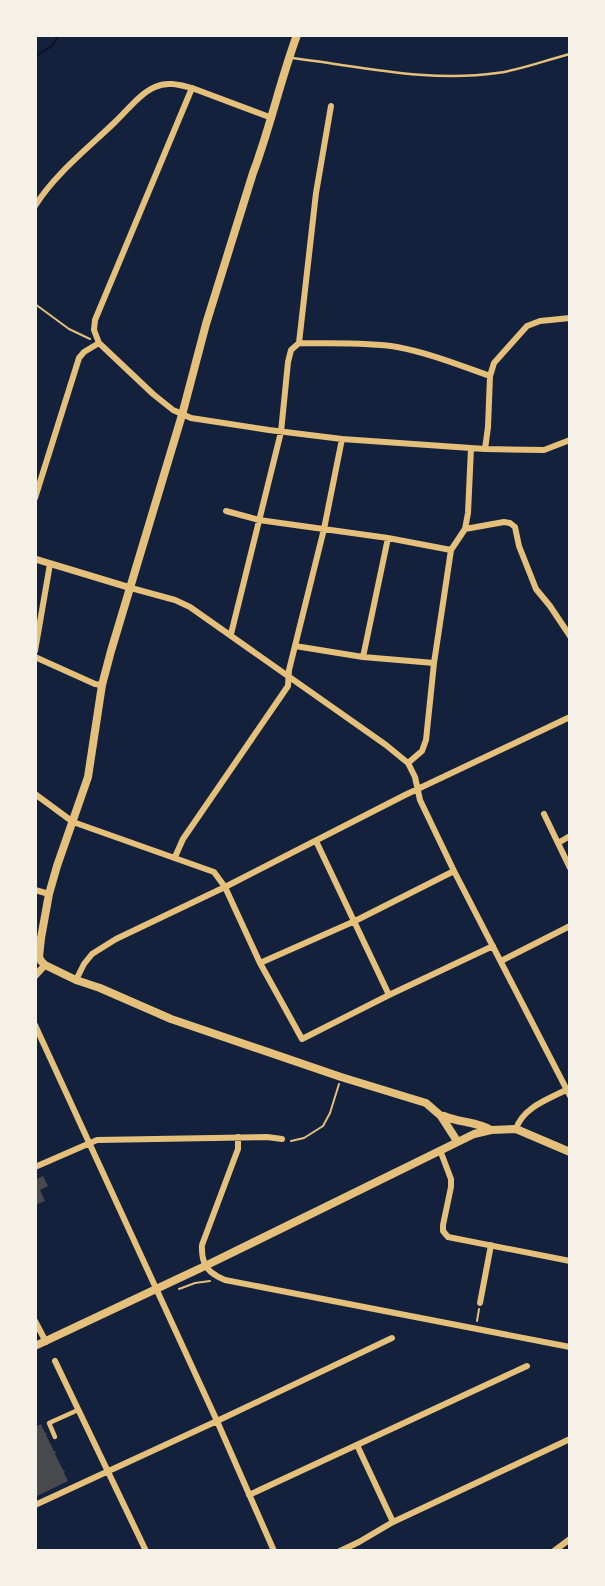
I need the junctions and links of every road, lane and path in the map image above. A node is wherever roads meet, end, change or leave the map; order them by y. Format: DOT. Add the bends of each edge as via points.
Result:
graph roads {
  1 [pos="297,35"];
  2 [pos="570,54"];
  3 [pos="289,57"];
  4 [pos="192,88"];
  5 [pos="331,106"];
  6 [pos="272,118"];
  7 [pos="35,206"];
  8 [pos="35,304"];
  9 [pos="570,318"];
  10 [pos="99,343"];
  11 [pos="299,343"];
  12 [pos="490,376"];
  13 [pos="182,415"];
  14 [pos="281,432"];
  15 [pos="342,439"];
  16 [pos="570,440"];
  17 [pos="471,448"];
  18 [pos="485,449"];
  19 [pos="35,498"];
  20 [pos="226,512"];
  21 [pos="259,520"];
  22 [pos="324,529"];
  23 [pos="465,529"];
  24 [pos="388,538"];
  25 [pos="451,550"];
  26 [pos="35,559"];
  27 [pos="50,564"];
  28 [pos="131,588"];
  29 [pos="231,634"];
  30 [pos="570,636"];
  31 [pos="295,646"];
  32 [pos="35,651"];
  33 [pos="35,657"];
  34 [pos="363,657"];
  35 [pos="434,663"];
  36 [pos="288,676"];
  37 [pos="102,685"];
  38 [pos="570,717"];
  39 [pos="408,763"];
  40 [pos="418,790"];
  41 [pos="35,794"];
  42 [pos="544,814"];
  43 [pos="73,822"];
  44 [pos="570,836"];
  45 [pos="316,841"];
  46 [pos="558,844"];
  47 [pos="175,857"];
  48 [pos="570,868"];
  49 [pos="454,871"];
  50 [pos="225,887"];
  51 [pos="35,890"];
  52 [pos="49,894"];
  53 [pos="355,921"];
  54 [pos="570,926"];
  55 [pos="493,946"];
  56 [pos="500,961"];
  57 [pos="260,963"];
  58 [pos="45,965"];
  59 [pos="35,976"];
  60 [pos="76,980"];
  61 [pos="389,995"];
  62 [pos="35,1025"];
  63 [pos="341,1077"];
  64 [pos="569,1091"];
  65 [pos="442,1116"];
  66 [pos="516,1129"];
  67 [pos="491,1130"];
  68 [pos="238,1138"];
  69 [pos="282,1139"];
  70 [pos="457,1141"];
  71 [pos="88,1143"];
  72 [pos="440,1150"];
  73 [pos="570,1152"];
  74 [pos="35,1167"];
  75 [pos="491,1245"];
  76 [pos="570,1261"];
  77 [pos="205,1266"];
  78 [pos="213,1281"];
  79 [pos="155,1289"];
  80 [pos="176,1290"];
  81 [pos="481,1303"];
  82 [pos="35,1321"];
  83 [pos="476,1329"];
  84 [pos="392,1338"];
  85 [pos="46,1342"];
  86 [pos="35,1346"];
  87 [pos="570,1348"];
  88 [pos="55,1362"];
  89 [pos="527,1366"];
  90 [pos="78,1410"];
  91 [pos="217,1422"];
  92 [pos="55,1437"];
  93 [pos="570,1440"];
  94 [pos="357,1445"];
  95 [pos="108,1471"];
  96 [pos="249,1495"];
  97 [pos="35,1505"];
  98 [pos="393,1522"];
  99 [pos="570,1539"];
  100 [pos="146,1551"];
  101 [pos="274,1551"];
  102 [pos="340,1551"];
  103 [pos="554,1551"];
  1 -- 3 [label="main road"];
  2 -- 3 [label="lane" via="499,73 455,77"];
  3 -- 6 [label="main road"];
  4 -- 6 [label="street"];
  4 -- 7 [label="street" via="162,84 144,94 68,167"];
  4 -- 10 [label="street" via="95,320"];
  5 -- 11 [label="street"];
  6 -- 13 [label="main road"];
  8 -- 10 [label="path" via="69,329"];
  9 -- 12 [label="street" via="540,321 523,329 494,363"];
  10 -- 13 [label="street"];
  10 -- 19 [label="street" via="79,358"];
  11 -- 12 [label="street" via="395,347"];
  11 -- 14 [label="street" via="288,362"];
  12 -- 18 [label="street"];
  13 -- 14 [label="street"];
  13 -- 28 [label="main road"];
  14 -- 15 [label="street"];
  14 -- 21 [label="street"];
  15 -- 17 [label="street"];
  15 -- 22 [label="street"];
  16 -- 18 [label="street" via="544,450"];
  17 -- 18 [label="street"];
  17 -- 23 [label="street"];
  20 -- 21 [label="street"];
  21 -- 22 [label="street"];
  21 -- 29 [label="street"];
  22 -- 24 [label="street"];
  22 -- 31 [label="street"];
  23 -- 25 [label="street"];
  23 -- 30 [label="street" via="504,522 515,527 536,589"];
  24 -- 25 [label="street"];
  24 -- 34 [label="street"];
  25 -- 35 [label="street"];
  26 -- 27 [label="street"];
  27 -- 28 [label="street"];
  27 -- 32 [label="street"];
  28 -- 29 [label="street" via="182,603"];
  28 -- 37 [label="main road"];
  29 -- 36 [label="street"];
  31 -- 34 [label="street"];
  31 -- 36 [label="street"];
  33 -- 37 [label="street"];
  34 -- 35 [label="street"];
  35 -- 39 [label="street" via="426,740 422,751"];
  36 -- 39 [label="street"];
  36 -- 47 [label="street" via="288,686"];
  37 -- 43 [label="main road" via="89,777"];
  38 -- 40 [label="street"];
  39 -- 40 [label="street"];
  40 -- 45 [label="street"];
  40 -- 49 [label="street"];
  41 -- 43 [label="street"];
  42 -- 46 [label="street"];
  43 -- 47 [label="street"];
  43 -- 52 [label="main road"];
  44 -- 46 [label="street"];
  45 -- 50 [label="street"];
  45 -- 53 [label="street"];
  46 -- 48 [label="street"];
  47 -- 50 [label="street" via="214,872"];
  49 -- 53 [label="street"];
  49 -- 55 [label="street"];
  50 -- 57 [label="street"];
  50 -- 60 [label="street" via="116,939 92,954"];
  51 -- 52 [label="street"];
  52 -- 58 [label="main road" via="39,949"];
  53 -- 57 [label="street"];
  53 -- 61 [label="street"];
  54 -- 56 [label="street"];
  55 -- 56 [label="street"];
  55 -- 61 [label="street"];
  56 -- 64 [label="street"];
  57 -- 61 [label="street" via="302,1039"];
  58 -- 59 [label="street"];
  58 -- 60 [label="main road"];
  60 -- 63 [label="main road" via="171,1019"];
  62 -- 71 [label="street"];
  63 -- 65 [label="main road" via="426,1103"];
  63 -- 69 [label="path" via="323,1126 296,1141"];
  64 -- 66 [label="street" via="526,1111"];
  65 -- 67 [label="main road"];
  65 -- 70 [label="main road"];
  66 -- 67 [label="main road"];
  66 -- 73 [label="main road"];
  67 -- 70 [label="main road"];
  68 -- 69 [label="street"];
  68 -- 71 [label="street"];
  68 -- 77 [label="street" via="239,1149 202,1245"];
  70 -- 72 [label="main road"];
  71 -- 74 [label="street"];
  71 -- 79 [label="street"];
  72 -- 75 [label="street" via="451,1179 445,1234"];
  72 -- 77 [label="main road"];
  75 -- 76 [label="street"];
  75 -- 81 [label="street"];
  77 -- 79 [label="main road"];
  77 -- 83 [label="street" via="225,1280"];
  78 -- 80 [label="path"];
  79 -- 85 [label="main road"];
  79 -- 91 [label="street"];
  81 -- 83 [label="path"];
  82 -- 85 [label="street"];
  83 -- 87 [label="street"];
  84 -- 91 [label="street"];
  85 -- 86 [label="main road"];
  88 -- 90 [label="street"];
  89 -- 94 [label="street"];
  90 -- 92 [label="street" via="49,1423"];
  90 -- 95 [label="street"];
  91 -- 95 [label="street"];
  91 -- 96 [label="street"];
  93 -- 98 [label="street"];
  94 -- 96 [label="street"];
  94 -- 98 [label="street"];
  95 -- 97 [label="street"];
  95 -- 100 [label="street"];
  96 -- 101 [label="street"];
  98 -- 102 [label="street"];
  99 -- 103 [label="street"];
}
